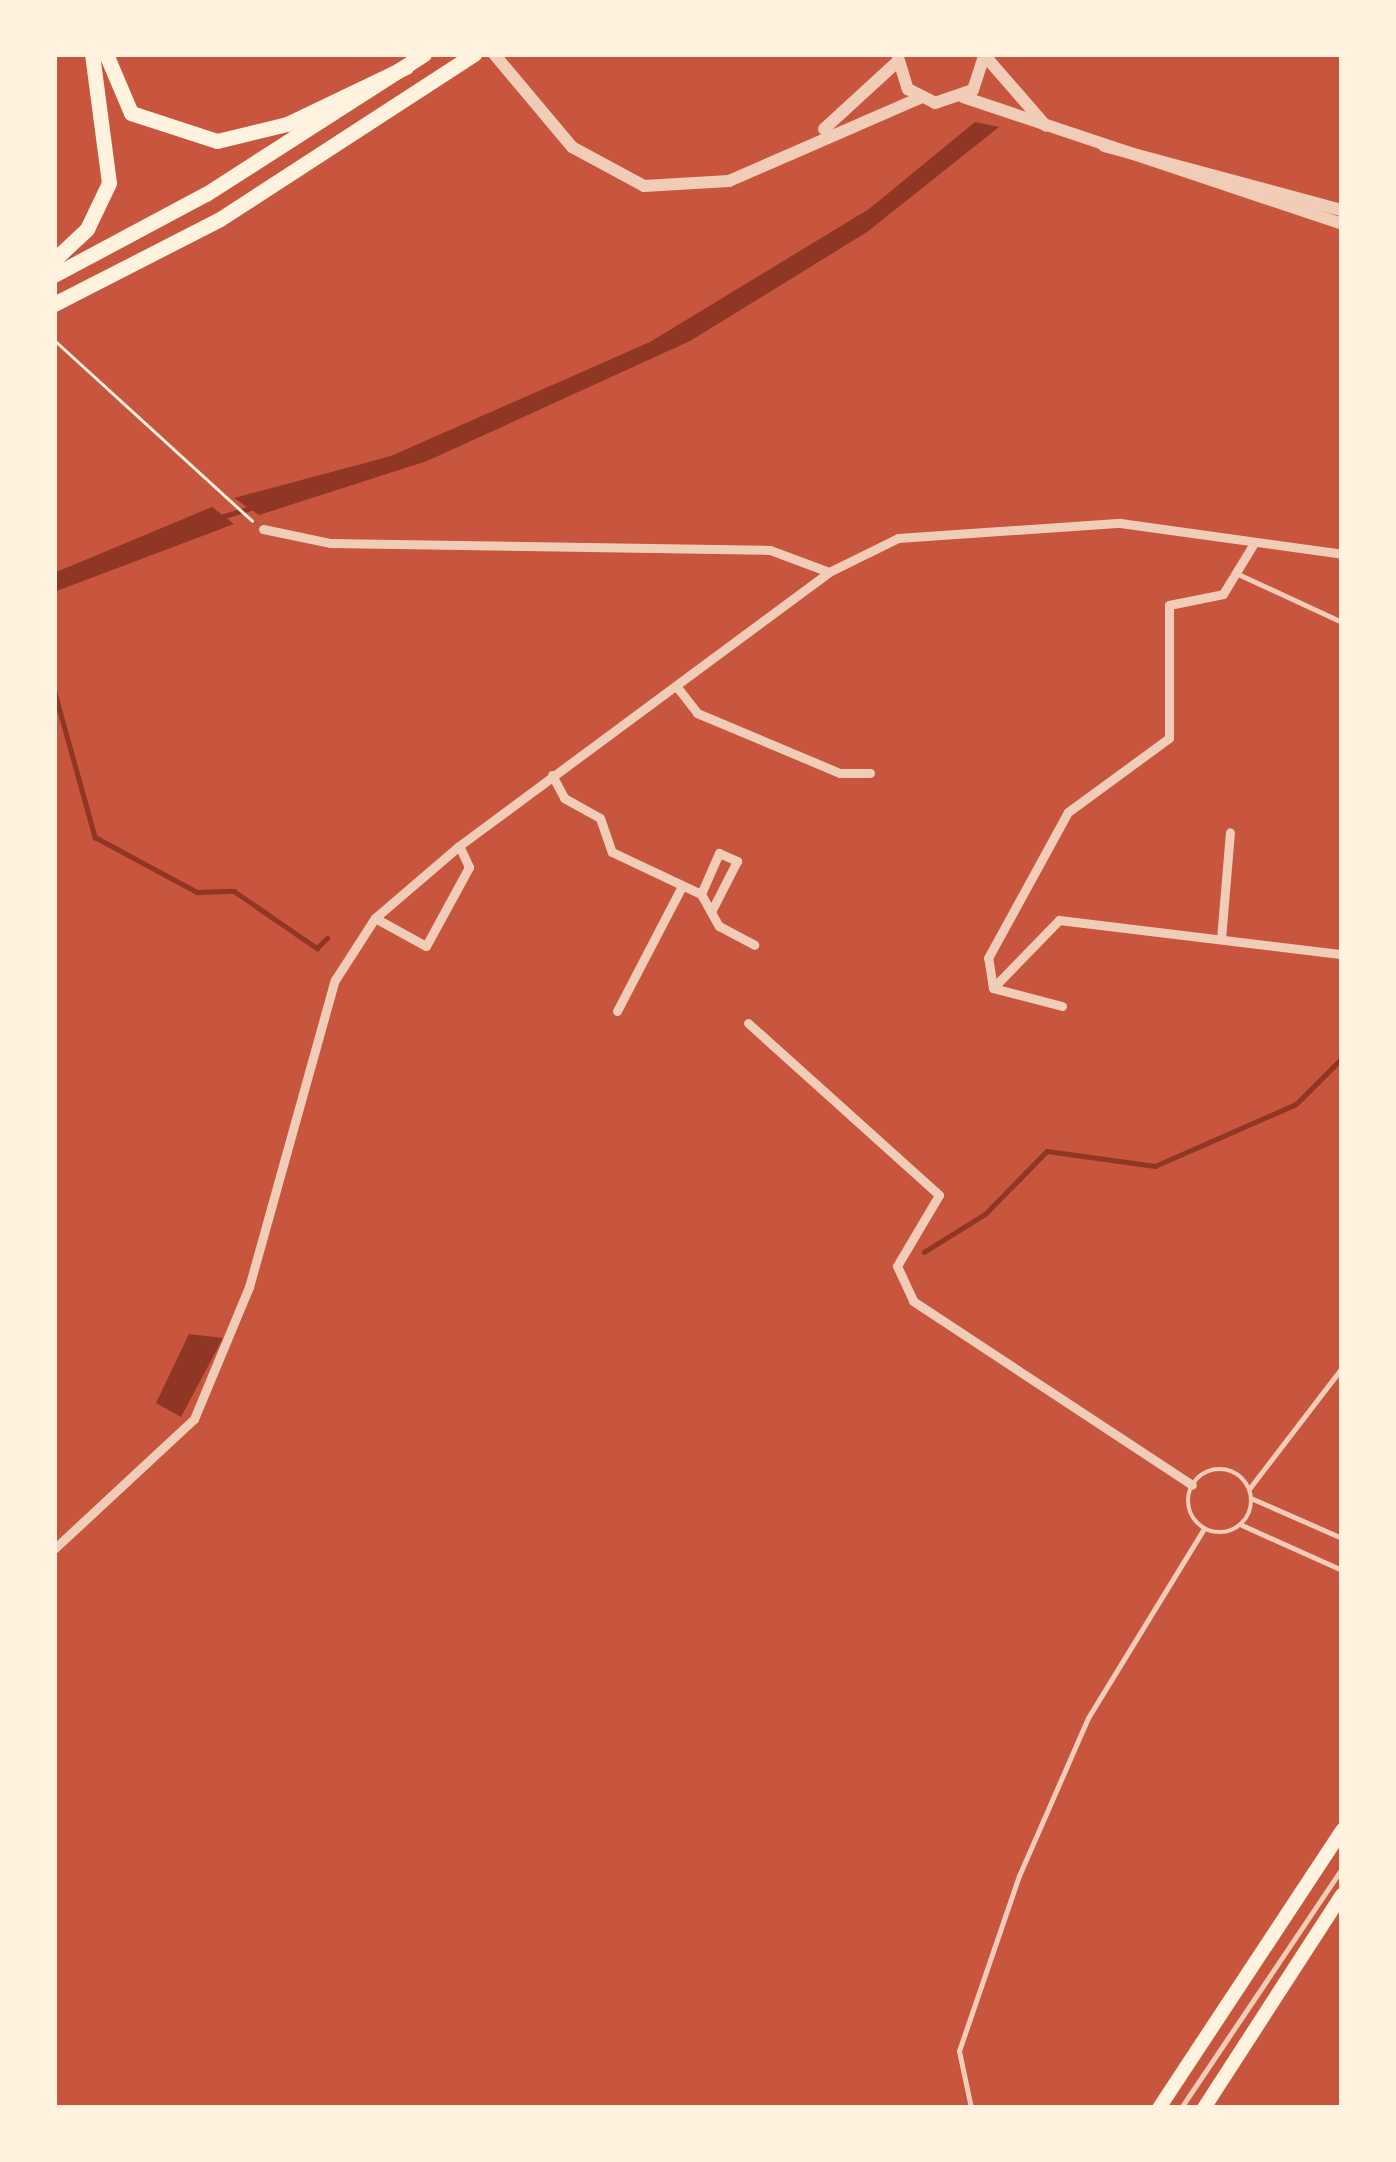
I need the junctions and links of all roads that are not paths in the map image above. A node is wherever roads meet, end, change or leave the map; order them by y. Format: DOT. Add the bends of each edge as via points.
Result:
graph roads {
  1 [pos="92,54"];
  2 [pos="106,54"];
  3 [pos="424,54"];
  4 [pos="474,54"];
  5 [pos="494,54"];
  6 [pos="985,55"];
  7 [pos="897,58"];
  8 [pos="406,67"];
  9 [pos="920,98"];
  10 [pos="963,98"];
  11 [pos="1047,127"];
  12 [pos="814,138"];
  13 [pos="1097,146"];
  14 [pos="1342,209"];
  15 [pos="1342,224"];
  16 [pos="54,260"];
  17 [pos="54,274"];
  18 [pos="54,304"];
  19 [pos="263,529"];
  20 [pos="1254,543"];
  21 [pos="1342,554"];
  22 [pos="829,572"];
  23 [pos="1236,573"];
  24 [pos="1342,622"];
  25 [pos="677,687"];
  26 [pos="870,773"];
  27 [pos="552,775"];
  28 [pos="1230,832"];
  29 [pos="458,846"];
  30 [pos="682,886"];
  31 [pos="701,894"];
  32 [pos="713,908"];
  33 [pos="375,918"];
  34 [pos="1221,939"];
  35 [pos="754,945"];
  36 [pos="1342,954"];
  37 [pos="993,988"];
  38 [pos="1062,1006"];
  39 [pos="617,1011"];
  40 [pos="748,1023"];
  41 [pos="1342,1368"];
  42 [pos="1192,1485"];
  43 [pos="1249,1489"];
  44 [pos="1252,1498"];
  45 [pos="1242,1525"];
  46 [pos="1204,1529"];
  47 [pos="1342,1538"];
  48 [pos="54,1549"];
  49 [pos="1342,1570"];
  50 [pos="1342,1830"];
  51 [pos="1342,1868"];
  52 [pos="1342,1895"];
  53 [pos="970,2108"];
  54 [pos="1159,2108"];
  55 [pos="1181,2108"];
  56 [pos="1204,2108"];
  1 -- 16 [label="highway" via="109,183 88,229"];
  2 -- 8 [label="highway" via="131,113 217,141 287,124"];
  3 -- 8 [label="highway"];
  4 -- 18 [label="highway" via="239,208"];
  5 -- 12 [label="street" via="572,147 644,186 729,181"];
  6 -- 10 [label="street"];
  6 -- 11 [label="street"];
  7 -- 9 [label="street"];
  7 -- 12 [label="street"];
  8 -- 17 [label="highway"];
  9 -- 10 [label="street"];
  9 -- 12 [label="street"];
  10 -- 11 [label="street"];
  11 -- 13 [label="street"];
  13 -- 14 [label="street"];
  13 -- 15 [label="street"];
  19 -- 22 [label="street" via="330,543 770,550"];
  20 -- 21 [label="street"];
  20 -- 22 [label="street" via="1120,524 946,527"];
  20 -- 23 [label="street"];
  22 -- 25 [label="street"];
  23 -- 24 [label="lane"];
  23 -- 37 [label="street" via="1223,594 1169,605 1168,737 1052,833 988,958"];
  25 -- 26 [label="street" via="697,713 840,772"];
  25 -- 27 [label="street"];
  27 -- 29 [label="street"];
  27 -- 30 [label="street" via="564,798 600,818 612,852"];
  28 -- 34 [label="street"];
  29 -- 33 [label="street"];
  29 -- 33 [label="street" via="469,867 426,946"];
  30 -- 31 [label="street"];
  30 -- 39 [label="street"];
  31 -- 32 [label="street"];
  31 -- 32 [label="street" via="719,853 737,861"];
  32 -- 35 [label="street" via="719,926"];
  33 -- 48 [label="street" via="316,1034 249,1287 202,1404 163,1456"];
  34 -- 36 [label="street"];
  34 -- 37 [label="street" via="1051,921"];
  37 -- 38 [label="street"];
  40 -- 42 [label="street" via="939,1195 897,1266 914,1301"];
  41 -- 43 [label="lane"];
  42 -- 43 [label="lane" via="1217,1469"];
  42 -- 46 [label="lane" via="1188,1505"];
  43 -- 44 [label="lane"];
  44 -- 45 [label="lane"];
  44 -- 47 [label="lane"];
  45 -- 46 [label="lane"];
  45 -- 49 [label="lane"];
  46 -- 53 [label="lane" via="1088,1718 1018,1876 959,2051"];
  50 -- 54 [label="main road"];
  51 -- 55 [label="lane"];
  52 -- 56 [label="main road"];
}
